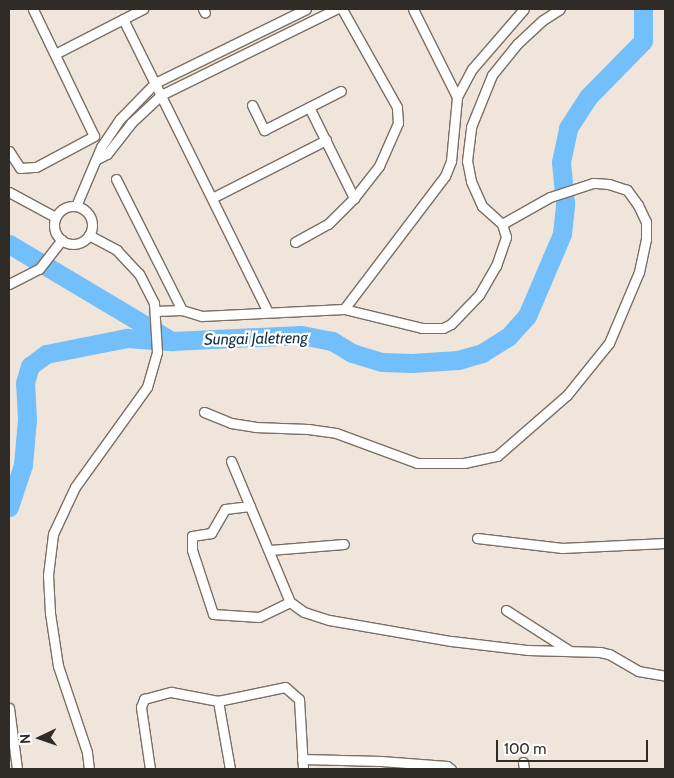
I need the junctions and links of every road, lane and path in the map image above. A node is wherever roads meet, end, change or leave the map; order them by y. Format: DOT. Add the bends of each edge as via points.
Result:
graph roads {
  1 [pos="33,9"];
  2 [pos="143,9"];
  3 [pos="306,9"];
  4 [pos="336,9"];
  5 [pos="342,9"];
  6 [pos="413,9"];
  7 [pos="524,9"];
  8 [pos="560,9"];
  9 [pos="123,19"];
  10 [pos="55,54"];
  11 [pos="155,83"];
  12 [pos="341,91"];
  13 [pos="160,95"];
  14 [pos="457,97"];
  15 [pos="252,106"];
  16 [pos="309,107"];
  17 [pos="326,140"];
  18 [pos="9,151"];
  19 [pos="98,159"];
  20 [pos="116,179"];
  21 [pos="9,192"];
  22 [pos="212,198"];
  23 [pos="354,198"];
  24 [pos="76,206"];
  25 [pos="55,217"];
  26 [pos="502,224"];
  27 [pos="90,235"];
  28 [pos="62,240"];
  29 [pos="295,242"];
  30 [pos="9,284"];
  31 [pos="344,309"];
  32 [pos="155,310"];
  33 [pos="182,310"];
  34 [pos="267,310"];
  35 [pos="204,412"];
  36 [pos="231,461"];
  37 [pos="250,506"];
  38 [pos="477,538"];
  39 [pos="665,543"];
  40 [pos="344,544"];
  41 [pos="270,550"];
  42 [pos="290,602"];
  43 [pos="506,610"];
  44 [pos="570,651"];
  45 [pos="665,676"];
  46 [pos="218,701"];
  47 [pos="9,708"];
  48 [pos="302,759"];
  49 [pos="17,769"];
  50 [pos="89,769"];
  51 [pos="150,769"];
  52 [pos="230,769"];
  53 [pos="303,769"];
  54 [pos="451,769"];
  1 -- 10 [label="street"];
  2 -- 9 [label="street"];
  3 -- 11 [label="street"];
  4 -- 13 [label="street"];
  5 -- 23 [label="street" via="398,107 398,123 388,148"];
  6 -- 14 [label="street"];
  7 -- 14 [label="street" via="472,69"];
  8 -- 26 [label="street" via="517,44 492,75 471,127 467,161 471,181 482,206"];
  9 -- 10 [label="street"];
  9 -- 11 [label="street"];
  10 -- 18 [label="street" via="94,136 36,167 20,168"];
  11 -- 13 [label="street"];
  11 -- 19 [label="street" via="120,119 101,147"];
  12 -- 16 [label="street"];
  13 -- 19 [label="street" via="131,123 107,154"];
  13 -- 22 [label="street"];
  14 -- 31 [label="street" via="451,161 445,176"];
  15 -- 16 [label="street" via="264,130"];
  16 -- 17 [label="street"];
  17 -- 22 [label="street"];
  17 -- 23 [label="street"];
  19 -- 24 [label="street"];
  20 -- 33 [label="street"];
  21 -- 25 [label="street"];
  22 -- 34 [label="street"];
  23 -- 29 [label="street" via="328,224"];
  24 -- 25 [label="street" via="64,208"];
  24 -- 27 [label="street" via="90,216"];
  25 -- 28 [label="street" via="55,230"];
  26 -- 31 [label="street" via="506,236 496,266 479,295 452,324 443,328 422,328"];
  26 -- 35 [label="street" via="550,197 580,187 609,184 627,190 638,205 646,222 646,239 640,272 609,343 554,407 497,456 464,463 417,464 336,433 256,427 231,423"];
  27 -- 28 [label="street" via="74,244"];
  27 -- 32 [label="street" via="117,250 129,262 139,274"];
  28 -- 30 [label="street" via="39,269"];
  31 -- 34 [label="street"];
  32 -- 33 [label="street"];
  32 -- 50 [label="street" via="158,352 148,387 75,487 54,534 48,575 58,666"];
  33 -- 34 [label="street" via="202,316"];
  36 -- 37 [label="street"];
  37 -- 41 [label="street"];
  37 -- 42 [label="street" via="225,509 211,532 192,536 192,550 213,614 254,618"];
  38 -- 39 [label="street" via="562,548"];
  40 -- 41 [label="street"];
  41 -- 42 [label="street"];
  42 -- 44 [label="street" via="317,618 460,642"];
  43 -- 44 [label="street"];
  44 -- 45 [label="street" via="610,654 638,672"];
  46 -- 48 [label="street" via="278,688 291,690 300,699"];
  46 -- 51 [label="street" via="171,692 144,699 141,707"];
  46 -- 52 [label="street"];
  47 -- 49 [label="street"];
  48 -- 53 [label="street"];
  48 -- 54 [label="street" via="391,762 447,766"];
}
